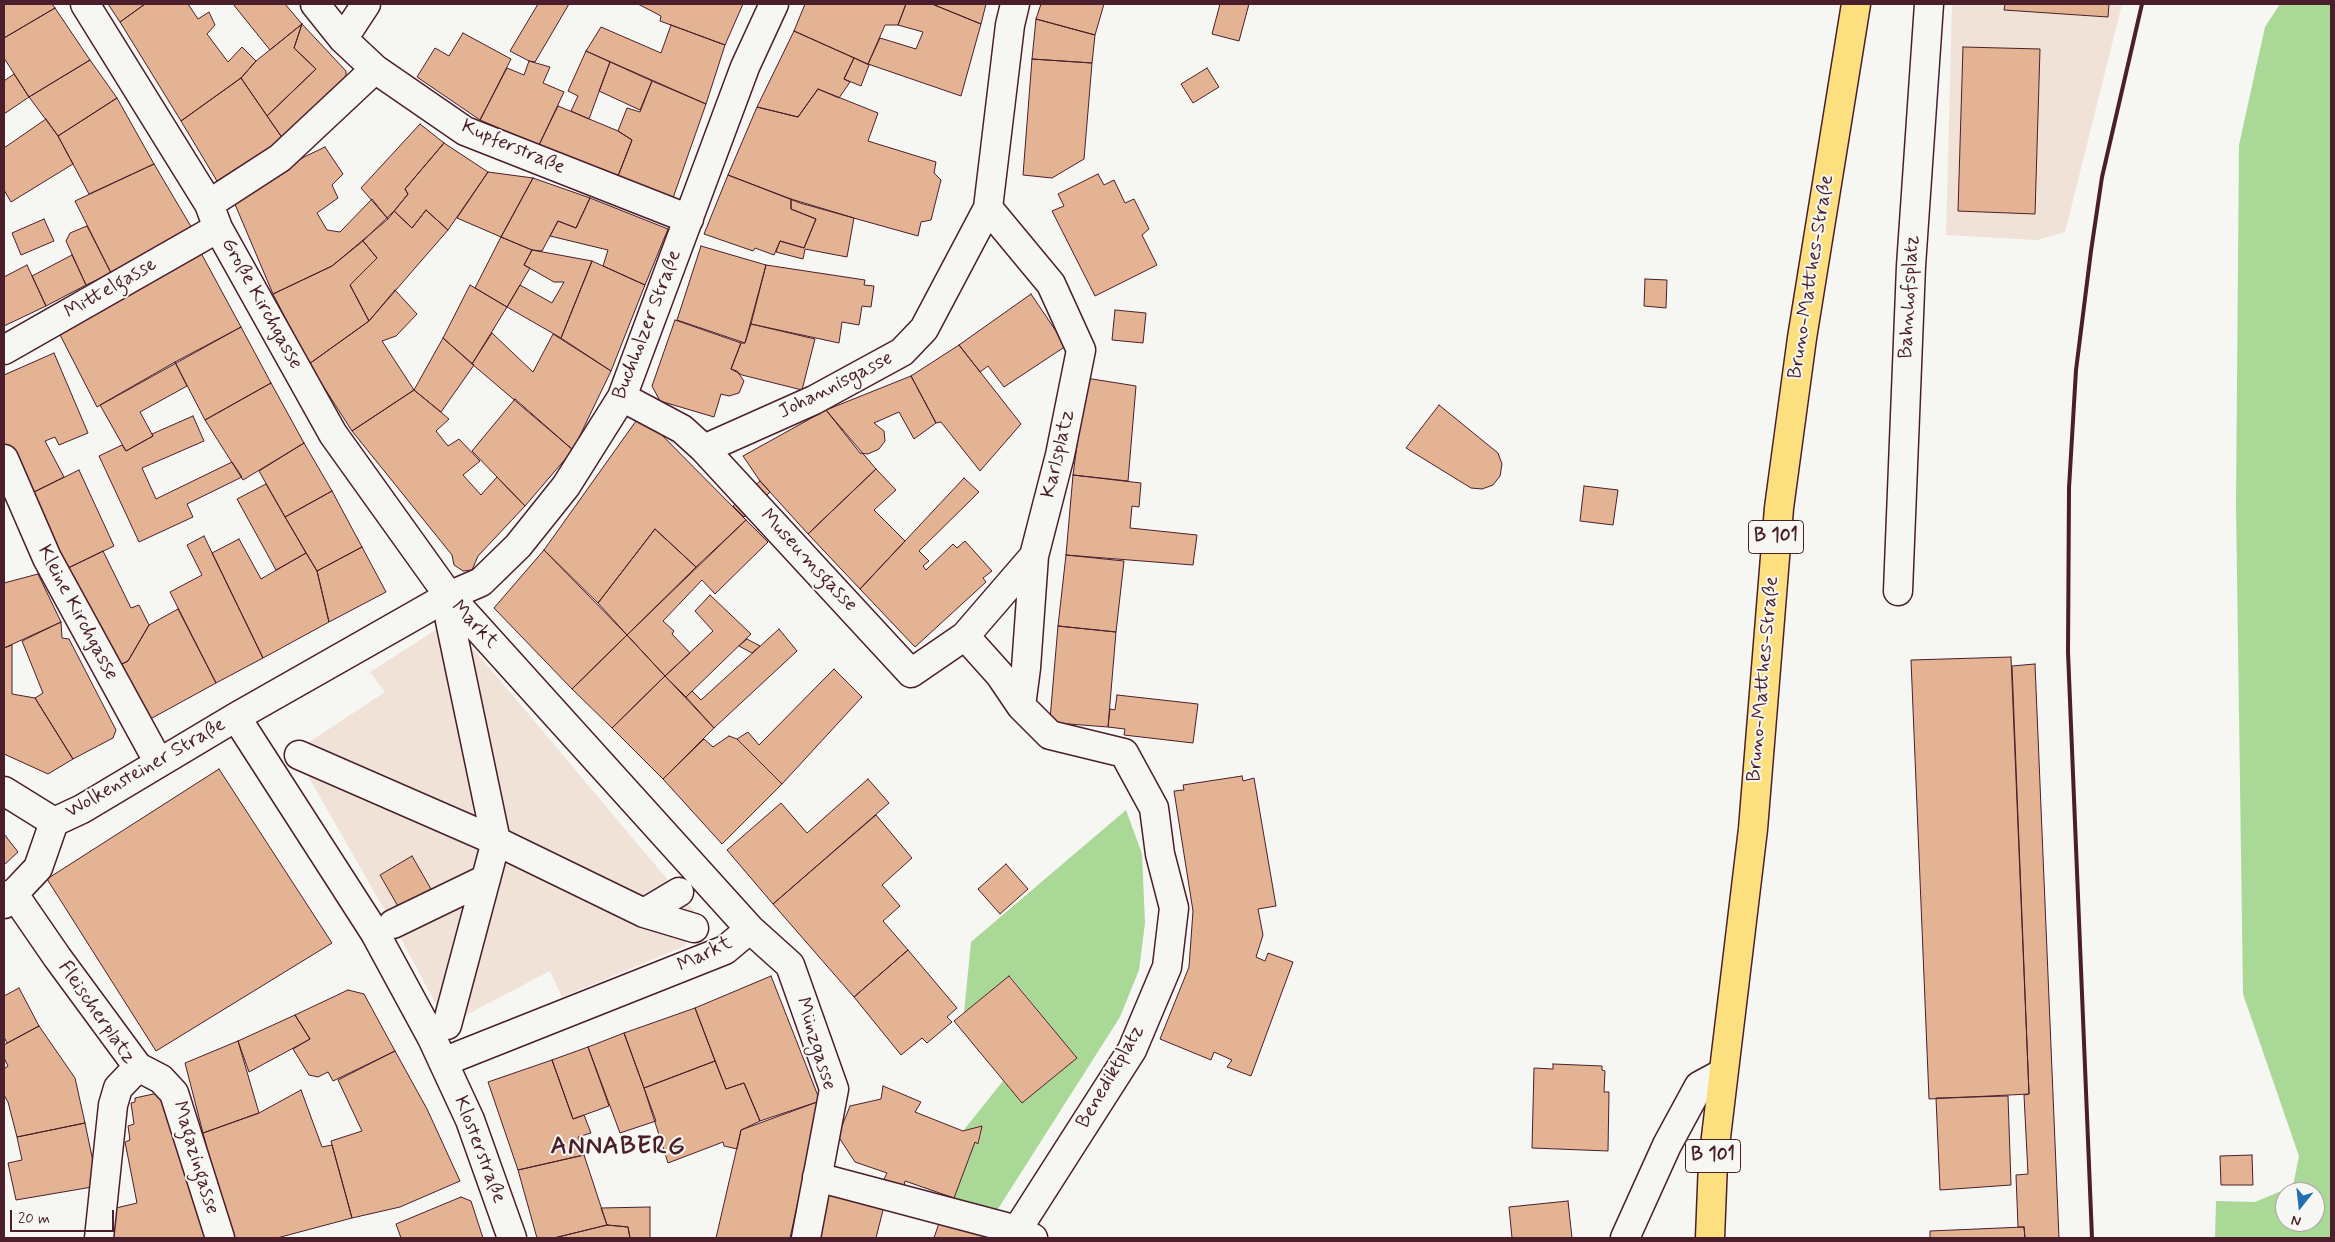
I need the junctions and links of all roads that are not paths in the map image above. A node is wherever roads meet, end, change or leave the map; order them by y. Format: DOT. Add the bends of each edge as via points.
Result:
graph roads {
  1 [pos="85,4"];
  2 [pos="315,4"];
  3 [pos="366,4"];
  4 [pos="774,4"];
  5 [pos="1015,4"];
  6 [pos="1856,4"];
  7 [pos="1929,4"];
  8 [pos="343,39"];
  9 [pos="375,69"];
  10 [pos="988,208"];
  11 [pos="214,216"];
  12 [pos="689,219"];
  13 [pos="4,350"];
  14 [pos="622,397"];
  15 [pos="704,450"];
  16 [pos="4,459"];
  17 [pos="1034,556"];
  18 [pos="1898,591"];
  19 [pos="450,608"];
  20 [pos="965,636"];
  21 [pos="911,673"];
  22 [pos="1020,706"];
  23 [pos="236,717"];
  24 [pos="299,755"];
  25 [pos="159,763"];
  26 [pos="4,791"];
  27 [pos="54,822"];
  28 [pos="496,841"];
  29 [pos="486,879"];
  30 [pos="680,892"];
  31 [pos="8,899"];
  32 [pos="644,912"];
  33 [pos="393,924"];
  34 [pos="694,928"];
  35 [pos="750,929"];
  36 [pos="447,1025"];
  37 [pos="443,1062"];
  38 [pos="138,1067"];
  39 [pos="1723,1073"];
  40 [pos="817,1177"];
  41 [pos="99,1233"];
  42 [pos="1025,1234"];
  43 [pos="220,1238"];
  44 [pos="512,1238"];
  45 [pos="806,1238"];
  46 [pos="1625,1238"];
  47 [pos="1710,1238"];
  1 -- 11 [label="street, Große Kirchgasse"];
  2 -- 8 [label="street, Kupferstraße"];
  3 -- 8 [label="street"];
  4 -- 12 [label="street, Buchholzer Straße" via="745,67"];
  5 -- 10 [label="street, Johannisgasse"];
  6 -- 39 [label="main road, Bruno-Matthes-Straße / B 101" via="1778,508 1753,829"];
  7 -- 18 [label="street, Bahnhofsplatz" via="1911,266"];
  8 -- 9 [label="street, Kupferstraße"];
  9 -- 11 [label="street, Mittelgasse"];
  9 -- 12 [label="street, Kupferstraße" via="465,131"];
  10 -- 15 [label="street, Johannisgasse" via="924,329 902,352 814,400"];
  10 -- 17 [label="street, Karlsplatz" via="1051,284 1080,350 1060,455"];
  11 -- 13 [label="street, Mittelgasse"];
  11 -- 19 [label="street, Große Kirchgasse" via="333,434"];
  12 -- 14 [label="street, Buchholzer Straße"];
  14 -- 15 [label="street" via="682,429"];
  14 -- 19 [label="street, Buchholzer Straße" via="566,486 518,546"];
  15 -- 21 [label="street, Museumsgasse"];
  16 -- 25 [label="street, Kleine Kirchgasse" via="47,558"];
  17 -- 20 [label="street, Karlsplatz"];
  17 -- 22 [label="street, Karlsplatz"];
  19 -- 23 [label="street, Markt"];
  19 -- 28 [label="street, Markt"];
  19 -- 35 [label="street, Markt"];
  20 -- 21 [label="street, Karlsplatz"];
  20 -- 22 [label="street" via="1000,675"];
  22 -- 42 [label="street, Benediktplatz" via="1050,735 1124,753 1154,808 1160,854 1174,908 1167,967 1132,1050"];
  23 -- 25 [label="street, Wolkensteiner Straße"];
  23 -- 37 [label="street" via="375,933"];
  24 -- 28 [label="street, Markt"];
  25 -- 27 [label="street, Wolkensteiner Straße" via="82,810"];
  26 -- 27 [label="street, Wolkensteiner Straße"];
  27 -- 31 [label="street" via="38,868"];
  28 -- 29 [label="street, Markt"];
  28 -- 32 [label="street, Markt"];
  29 -- 33 [label="street"];
  29 -- 36 [label="street, Markt"];
  30 -- 32 [label="street"];
  31 -- 38 [label="street, Fleischerplatz"];
  32 -- 34 [label="street, Markt"];
  35 -- 37 [label="street, Markt" via="725,950"];
  35 -- 40 [label="street, Münzgasse" via="790,965 834,1090"];
  37 -- 44 [label="street, Klosterstraße" via="470,1120"];
  38 -- 41 [label="street, Fleischerplatz" via="118,1088 113,1105"];
  38 -- 43 [label="street, Magazingasse" via="161,1079 174,1093"];
  39 -- 46 [label="street" via="1699,1086 1667,1145"];
  39 -- 47 [label="main road, Bruno-Matthes-Straße / B 101" via="1713,1162"];
  40 -- 42 [label="street"];
  40 -- 45 [label="street, Münzgasse"];
}
